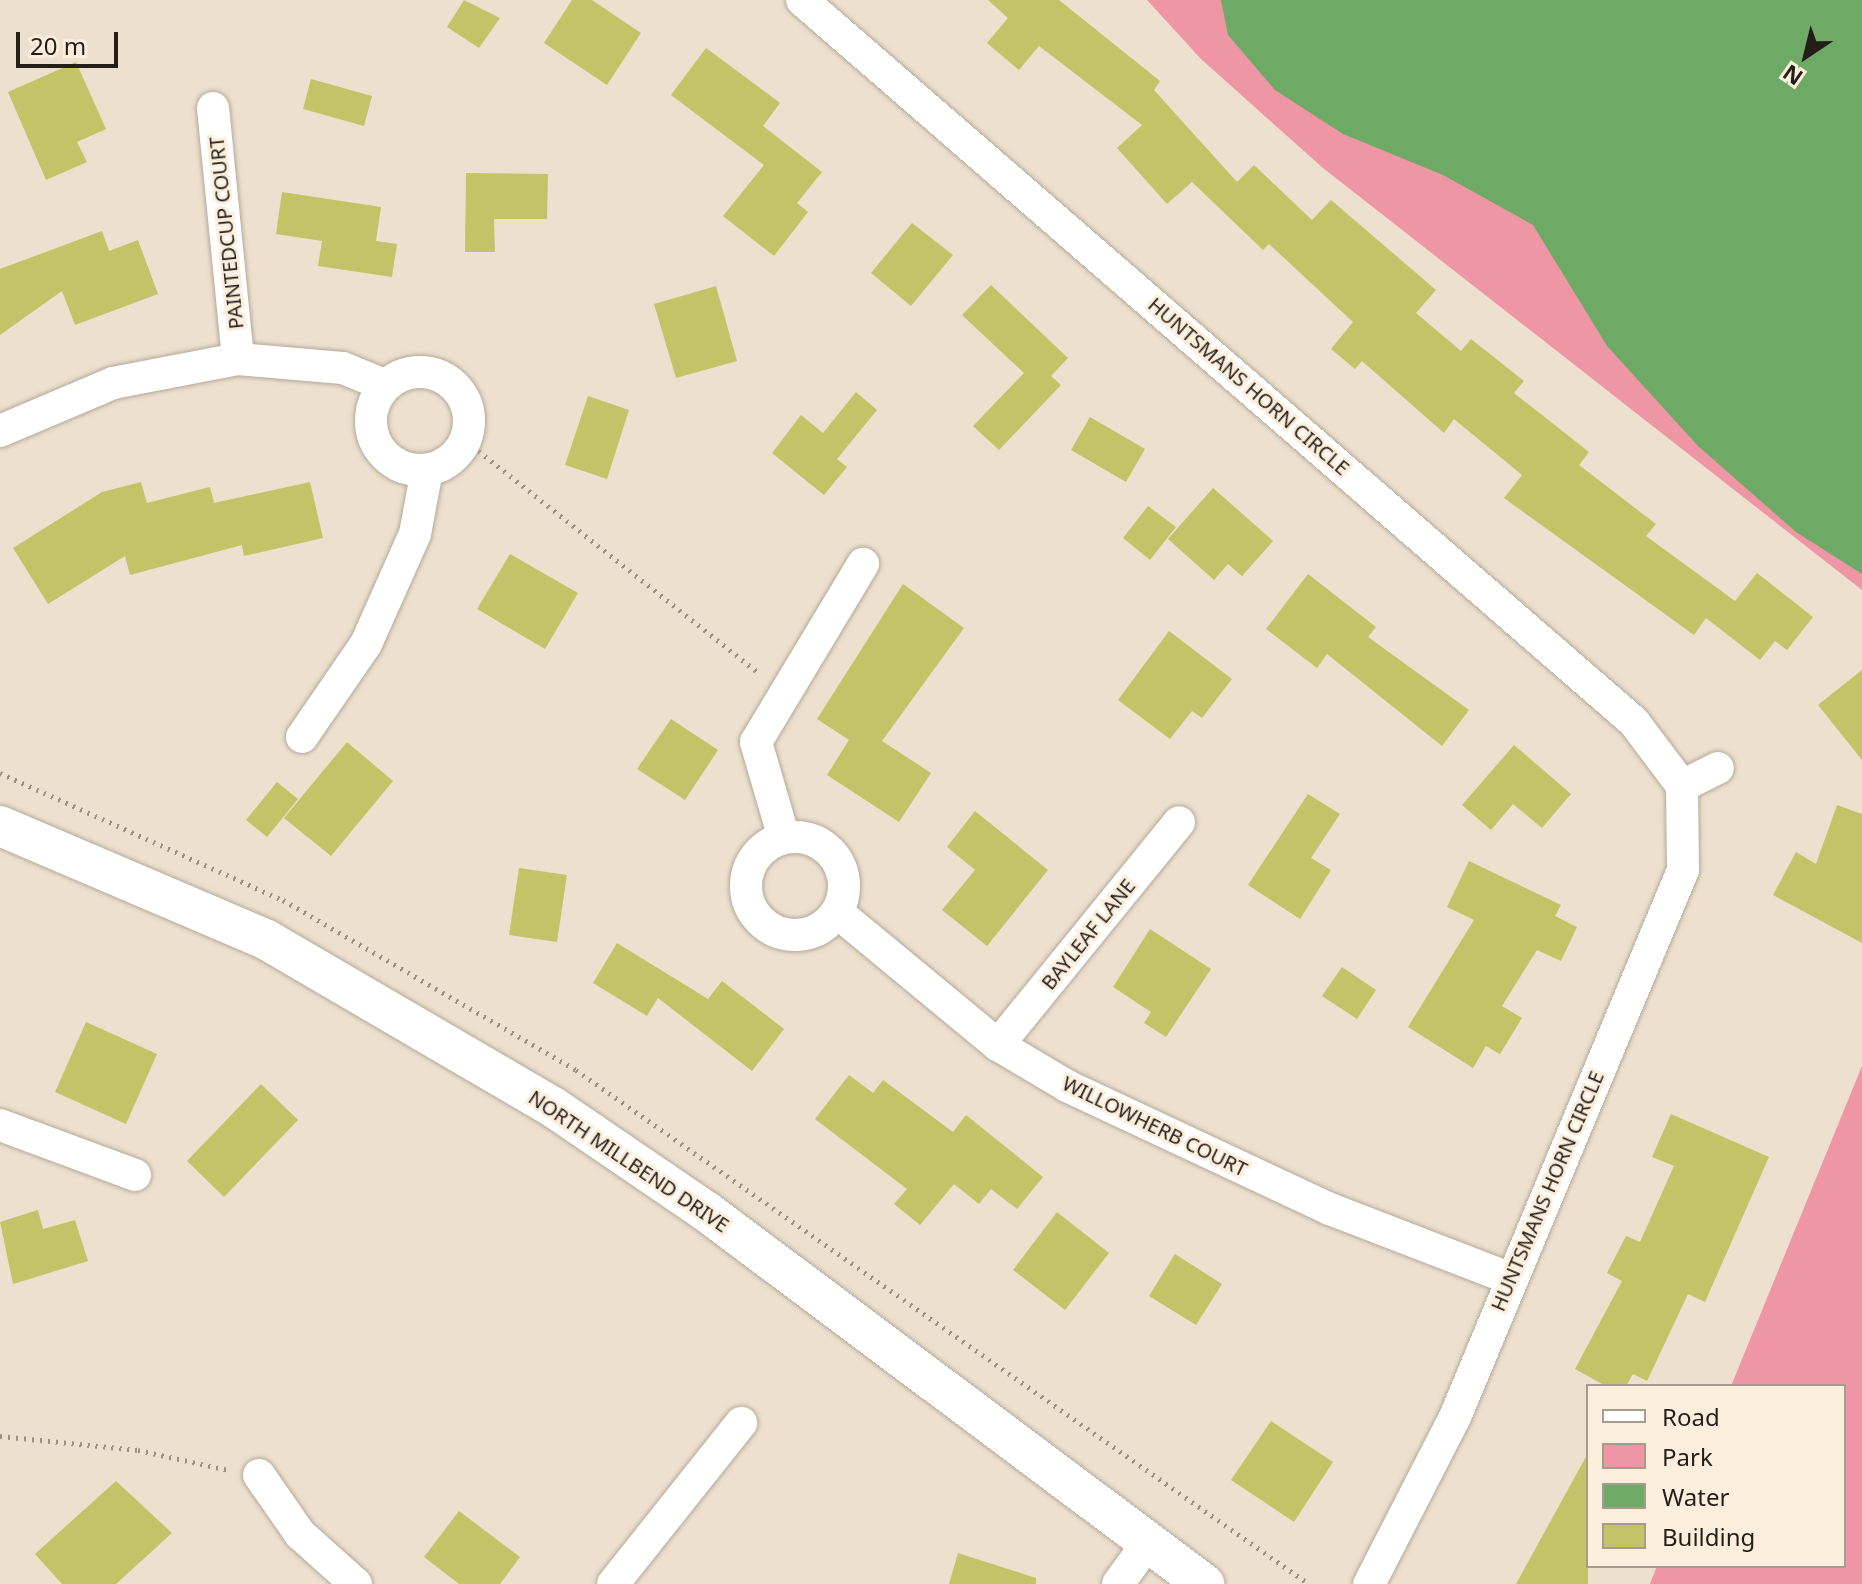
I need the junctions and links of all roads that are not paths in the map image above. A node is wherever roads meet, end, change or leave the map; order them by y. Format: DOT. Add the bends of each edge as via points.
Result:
graph roads {
  1 [pos="802,0"];
  2 [pos="213,108"];
  3 [pos="238,359"];
  4 [pos="384,385"];
  5 [pos="0,431"];
  6 [pos="427,470"];
  7 [pos="863,564"];
  8 [pos="302,737"];
  9 [pos="1718,768"];
  10 [pos="1682,786"];
  11 [pos="1179,822"];
  12 [pos="0,826"];
  13 [pos="784,838"];
  14 [pos="837,912"];
  15 [pos="998,1045"];
  16 [pos="0,1125"];
  17 [pos="135,1175"];
  18 [pos="1509,1278"];
  19 [pos="741,1423"];
  20 [pos="259,1475"];
  21 [pos="1147,1544"];
  22 [pos="356,1584"];
  23 [pos="613,1584"];
  24 [pos="1118,1584"];
  25 [pos="1204,1584"];
  26 [pos="1369,1584"];
  1 -- 10 [label="street, HUNTSMANS HORN CIRCLE" via="1634,722"];
  2 -- 3 [label="street, PAINTEDCUP COURT"];
  3 -- 4 [label="street, PAINTEDCUP COURT" via="343,368"];
  3 -- 5 [label="street, PAINTEDCUP COURT" via="113,383"];
  4 -- 6 [label="street" via="370,418 377,445 395,464"];
  4 -- 6 [label="street" via="413,371 449,380 467,403 466,441 456,455"];
  6 -- 8 [label="street" via="415,534 366,644"];
  7 -- 13 [label="street" via="756,742"];
  9 -- 10 [label="street"];
  10 -- 18 [label="street, HUNTSMANS HORN CIRCLE" via="1683,870"];
  11 -- 15 [label="street, BAYLEAF LANE"];
  12 -- 21 [label="street, NORTH MILLBEND DRIVE" via="267,940 553,1107 720,1221"];
  13 -- 14 [label="street" via="811,840 835,858 844,890"];
  13 -- 14 [label="street" via="751,864 746,893 758,919 801,935"];
  14 -- 15 [label="street, WILLOWHERB COURT"];
  15 -- 18 [label="street, WILLOWHERB COURT" via="1174,1138"];
  16 -- 17 [label="street"];
  18 -- 26 [label="street, HUNTSMANS HORN CIRCLE" via="1455,1417"];
  19 -- 23 [label="street"];
  20 -- 22 [label="street" via="300,1534"];
  21 -- 24 [label="street"];
  21 -- 25 [label="street, NORTH MILLBEND DRIVE"];
}
